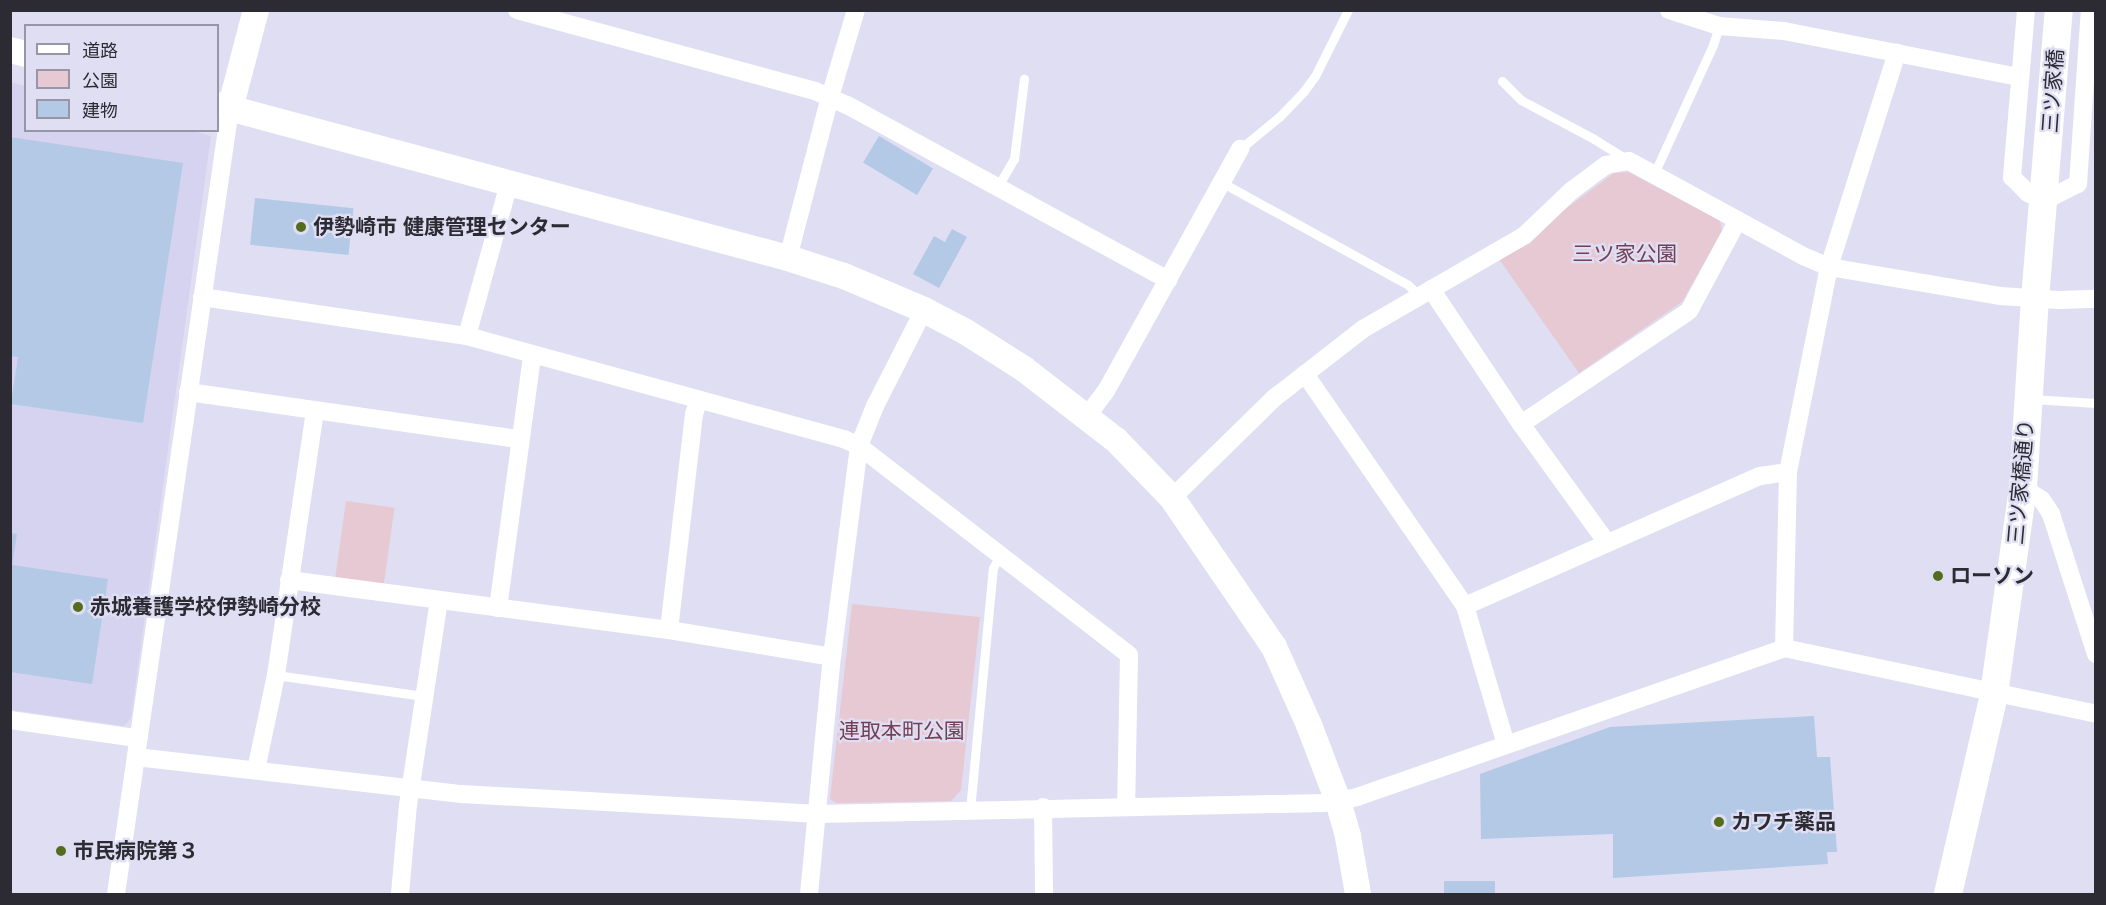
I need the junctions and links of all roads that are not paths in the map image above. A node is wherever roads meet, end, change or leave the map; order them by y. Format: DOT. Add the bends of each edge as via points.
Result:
graph roads {
  1 [pos="256,10"];
  2 [pos="517,10"];
  3 [pos="856,10"];
  4 [pos="1348,10"];
  5 [pos="1669,10"];
  6 [pos="2026,10"];
  7 [pos="2059,10"];
  8 [pos="2090,11"];
  9 [pos="2096,11"];
  10 [pos="1719,26"];
  11 [pos="1897,53"];
  12 [pos="2019,77"];
  13 [pos="1024,79"];
  14 [pos="1502,81"];
  15 [pos="2091,88"];
  16 [pos="830,97"];
  17 [pos="224,107"];
  18 [pos="1240,149"];
  19 [pos="1629,161"];
  20 [pos="2048,171"];
  21 [pos="1653,176"];
  22 [pos="1221,182"];
  23 [pos="508,183"];
  24 [pos="997,188"];
  25 [pos="2044,201"];
  26 [pos="1738,220"];
  27 [pos="788,258"];
  28 [pos="1829,267"];
  29 [pos="1168,280"];
  30 [pos="1425,292"];
  31 [pos="202,297"];
  32 [pos="2096,298"];
  33 [pos="2035,299"];
  34 [pos="924,310"];
  35 [pos="467,336"];
  36 [pos="532,354"];
  37 [pos="1305,374"];
  38 [pos="188,392"];
  39 [pos="2029,399"];
  40 [pos="699,400"];
  41 [pos="2096,403"];
  42 [pos="315,411"];
  43 [pos="1087,416"];
  44 [pos="1521,424"];
  45 [pos="519,439"];
  46 [pos="860,446"];
  47 [pos="1788,472"];
  48 [pos="2024,488"];
  49 [pos="1172,498"];
  50 [pos="1607,543"];
  51 [pos="1000,555"];
  52 [pos="289,580"];
  53 [pos="439,602"];
  54 [pos="1465,606"];
  55 [pos="498,608"];
  56 [pos="669,630"];
  57 [pos="1784,648"];
  58 [pos="2096,654"];
  59 [pos="832,657"];
  60 [pos="276,675"];
  61 [pos="1994,694"];
  62 [pos="424,696"];
  63 [pos="2096,714"];
  64 [pos="10,720"];
  65 [pos="137,738"];
  66 [pos="1506,744"];
  67 [pos="136,757"];
  68 [pos="256,770"];
  69 [pos="410,789"];
  70 [pos="1338,801"];
  71 [pos="1126,805"];
  72 [pos="1043,807"];
  73 [pos="970,810"];
  74 [pos="818,814"];
  75 [pos="116,894"];
  76 [pos="400,894"];
  77 [pos="809,894"];
  78 [pos="1044,894"];
  79 [pos="1358,894"];
  80 [pos="1948,894"];
  1 -- 17 [label="street"];
  2 -- 16 [label="street"];
  3 -- 16 [label="street"];
  4 -- 18 [label="lane" via="1304,91"];
  5 -- 10 [label="street"];
  6 -- 12 [label="street"];
  7 -- 20 [label="main road, 三ツ家橋"];
  8 -- 9 [label="lane"];
  8 -- 15 [label="street"];
  10 -- 11 [label="street" via="1784,31"];
  10 -- 21 [label="lane"];
  11 -- 12 [label="street"];
  11 -- 28 [label="street"];
  12 -- 25 [label="street" via="2012,177 2028,193"];
  13 -- 24 [label="lane" via="1014,159"];
  14 -- 19 [label="lane" via="1521,100"];
  15 -- 25 [label="street" via="2078,184"];
  16 -- 24 [label="street"];
  16 -- 27 [label="street"];
  17 -- 23 [label="street"];
  17 -- 31 [label="street"];
  18 -- 22 [label="street"];
  19 -- 21 [label="street"];
  19 -- 30 [label="street" via="1606,165 1525,234"];
  20 -- 25 [label="main road, 三ツ家橋通り"];
  21 -- 26 [label="street"];
  22 -- 29 [label="street"];
  22 -- 30 [label="lane"];
  23 -- 27 [label="street"];
  23 -- 35 [label="street"];
  24 -- 29 [label="street"];
  25 -- 33 [label="main road, 三ツ家橋通り"];
  26 -- 28 [label="street"];
  26 -- 44 [label="street" via="1689,311"];
  27 -- 34 [label="street" via="844,276"];
  28 -- 33 [label="street"];
  28 -- 47 [label="street"];
  29 -- 43 [label="street" via="1106,391"];
  30 -- 37 [label="street" via="1363,329"];
  30 -- 44 [label="street"];
  31 -- 35 [label="street"];
  31 -- 38 [label="street"];
  32 -- 33 [label="street"];
  33 -- 39 [label="main road, 三ツ家橋通り"];
  34 -- 43 [label="street" via="1000,353"];
  34 -- 46 [label="street" via="875,406"];
  35 -- 36 [label="street"];
  36 -- 40 [label="street"];
  36 -- 45 [label="street"];
  37 -- 49 [label="street" via="1274,398"];
  37 -- 54 [label="street"];
  38 -- 42 [label="street"];
  38 -- 65 [label="street"];
  39 -- 41 [label="lane"];
  39 -- 48 [label="main road, 三ツ家橋通り"];
  40 -- 46 [label="street"];
  40 -- 56 [label="street" via="694,414"];
  42 -- 45 [label="street"];
  42 -- 52 [label="street"];
  43 -- 49 [label="street"];
  44 -- 50 [label="street"];
  45 -- 55 [label="street"];
  46 -- 51 [label="street"];
  46 -- 59 [label="street"];
  47 -- 50 [label="street" via="1760,476"];
  47 -- 57 [label="street"];
  48 -- 58 [label="street" via="2042,500 2051,514"];
  48 -- 61 [label="main road, 三ツ家橋通り"];
  49 -- 70 [label="street" via="1274,647 1310,725"];
  50 -- 54 [label="street"];
  51 -- 71 [label="street" via="1130,655"];
  51 -- 73 [label="lane" via="993,568"];
  52 -- 53 [label="street"];
  52 -- 60 [label="street"];
  53 -- 55 [label="street"];
  53 -- 62 [label="street"];
  54 -- 66 [label="street"];
  55 -- 56 [label="street"];
  56 -- 59 [label="street"];
  57 -- 61 [label="street"];
  57 -- 66 [label="street"];
  59 -- 74 [label="street"];
  60 -- 62 [label="lane"];
  60 -- 68 [label="street"];
  61 -- 63 [label="street"];
  61 -- 80 [label="main road, 三ツ家橋通り"];
  62 -- 69 [label="street"];
  64 -- 65 [label="street"];
  65 -- 67 [label="street"];
  66 -- 70 [label="street"];
  67 -- 68 [label="street"];
  67 -- 75 [label="street"];
  68 -- 69 [label="street"];
  69 -- 74 [label="street"];
  69 -- 76 [label="street"];
  70 -- 71 [label="street"];
  70 -- 79 [label="street"];
  71 -- 72 [label="street"];
  72 -- 73 [label="street"];
  72 -- 78 [label="street"];
  73 -- 74 [label="street"];
  74 -- 77 [label="street"];
}
